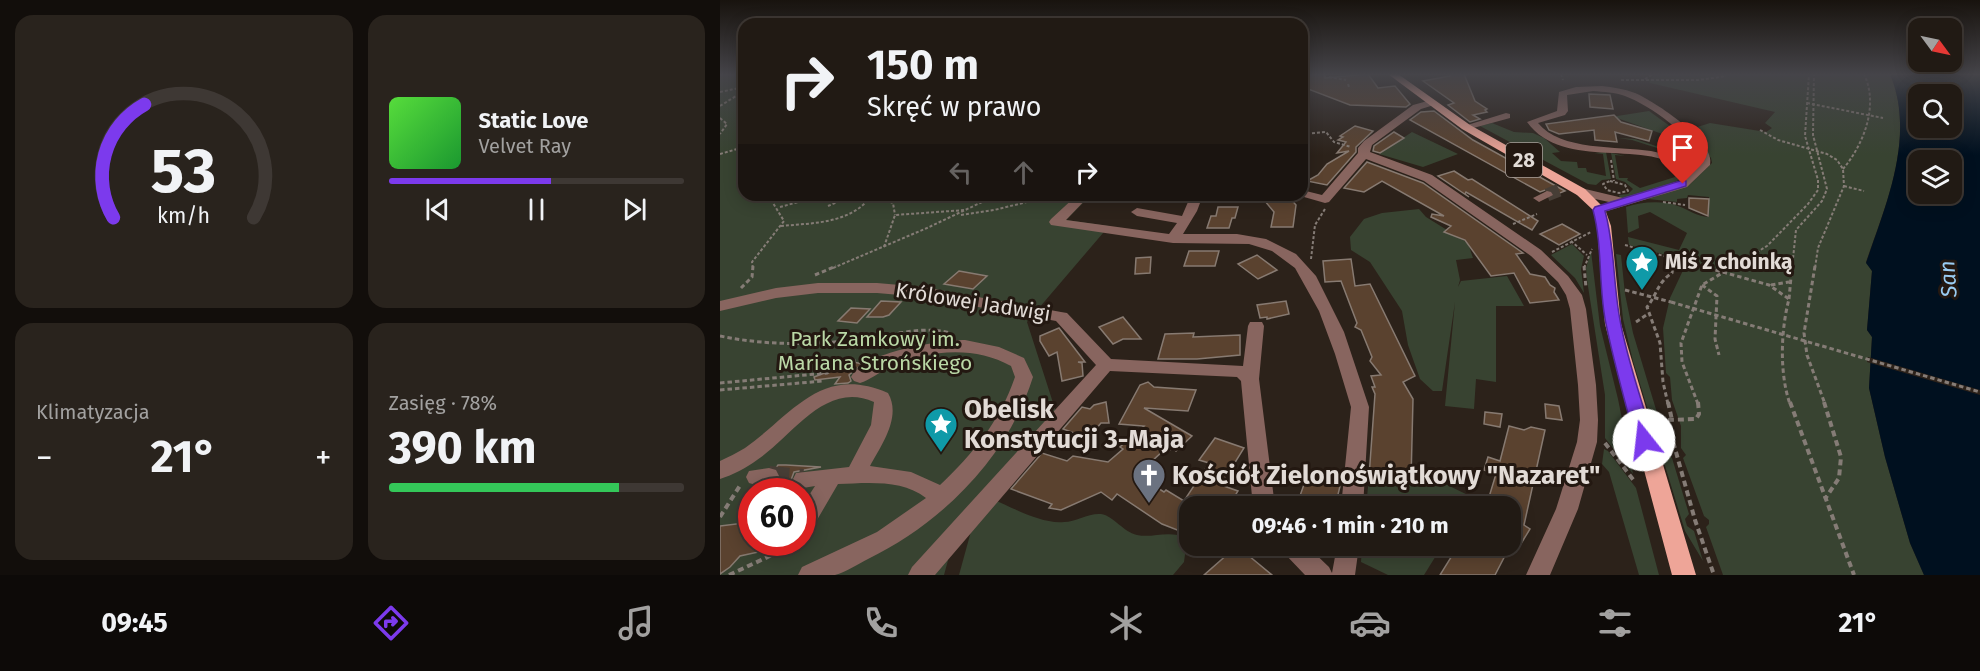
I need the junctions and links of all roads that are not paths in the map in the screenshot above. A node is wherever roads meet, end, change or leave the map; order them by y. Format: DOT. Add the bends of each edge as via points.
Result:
graph roads {
  1 [pos="1428,101"];
  2 [pos="1562,101"];
  3 [pos="1639,101"];
  4 [pos="1431,103"];
  5 [pos="1506,116"];
  6 [pos="1466,127"];
  7 [pos="1561,143"];
  8 [pos="1360,151"];
  9 [pos="1680,163"];
  10 [pos="1694,174"];
  11 [pos="1571,189"];
  12 [pos="1308,196"];
  13 [pos="1078,201"];
  14 [pos="1195,201"];
  15 [pos="1629,201"];
  16 [pos="1599,210"];
  17 [pos="1137,212"];
  18 [pos="1184,220"];
  19 [pos="1173,239"];
  20 [pos="720,306"];
  21 [pos="1256,326"];
  22 [pos="1106,365"];
  23 [pos="856,377"];
  24 [pos="1250,379"];
  25 [pos="823,381"];
  26 [pos="818,399"];
  27 [pos="720,471"];
  28 [pos="856,473"];
  29 [pos="832,477"];
  30 [pos="816,478"];
  31 [pos="1263,496"];
  32 [pos="1353,496"];
  33 [pos="940,497"];
  34 [pos="816,503"];
  35 [pos="1302,556"];
  36 [pos="1346,556"];
  37 [pos="810,575"];
  38 [pos="920,575"];
  39 [pos="1321,575"];
  40 [pos="1343,575"];
  41 [pos="1538,575"];
  42 [pos="1684,575"];
  1 -- 4 [label="main road, 28"];
  2 -- 7 [label="street" via="1561,113 1532,122"];
  3 -- 10 [label="street" via="1683,129 1697,143 1707,159"];
  4 -- 6 [label="main road, 28"];
  4 -- 8 [label="street" via="1417,106"];
  5 -- 6 [label="street"];
  6 -- 11 [label="main road, 28"];
  7 -- 9 [label="street"];
  7 -- 9 [label="street" via="1591,138 1622,141 1657,151"];
  8 -- 12 [label="street" via="1327,201"];
  8 -- 41 [label="street" via="1433,181 1536,253 1563,279 1574,296 1587,386 1587,442 1567,509"];
  9 -- 10 [label="street"];
  10 -- 15 [label="street" via="1683,184"];
  11 -- 15 [label="street"];
  11 -- 16 [label="main road, 28"];
  13 -- 19 [label="street" via="1056,222"];
  14 -- 18 [label="street"];
  15 -- 16 [label="street"];
  16 -- 42 [label="main road" via="1613,324"];
  17 -- 18 [label="street"];
  18 -- 19 [label="street"];
  19 -- 32 [label="street" via="1254,240 1306,263 1357,392 1360,407"];
  20 -- 22 [label="street, Królowej Jadwigi" via="818,288 923,291 1061,317"];
  21 -- 24 [label="street"];
  22 -- 24 [label="street" via="1228,370 1242,372"];
  22 -- 38 [label="street"];
  23 -- 26 [label="street"];
  23 -- 28 [label="street" via="862,391 885,402 884,418"];
  23 -- 33 [label="street" via="909,355 966,345 998,352 1018,362 1024,377 1011,411 971,467"];
  24 -- 31 [label="street"];
  25 -- 26 [label="street" via="827,386"];
  26 -- 27 [label="street" via="751,454"];
  28 -- 29 [label="street"];
  28 -- 33 [label="street" via="905,479"];
  29 -- 30 [label="street"];
  29 -- 34 [label="street"];
  33 -- 37 [label="street" via="885,539"];
  35 -- 39 [label="street"];
  36 -- 40 [label="street"];
}
